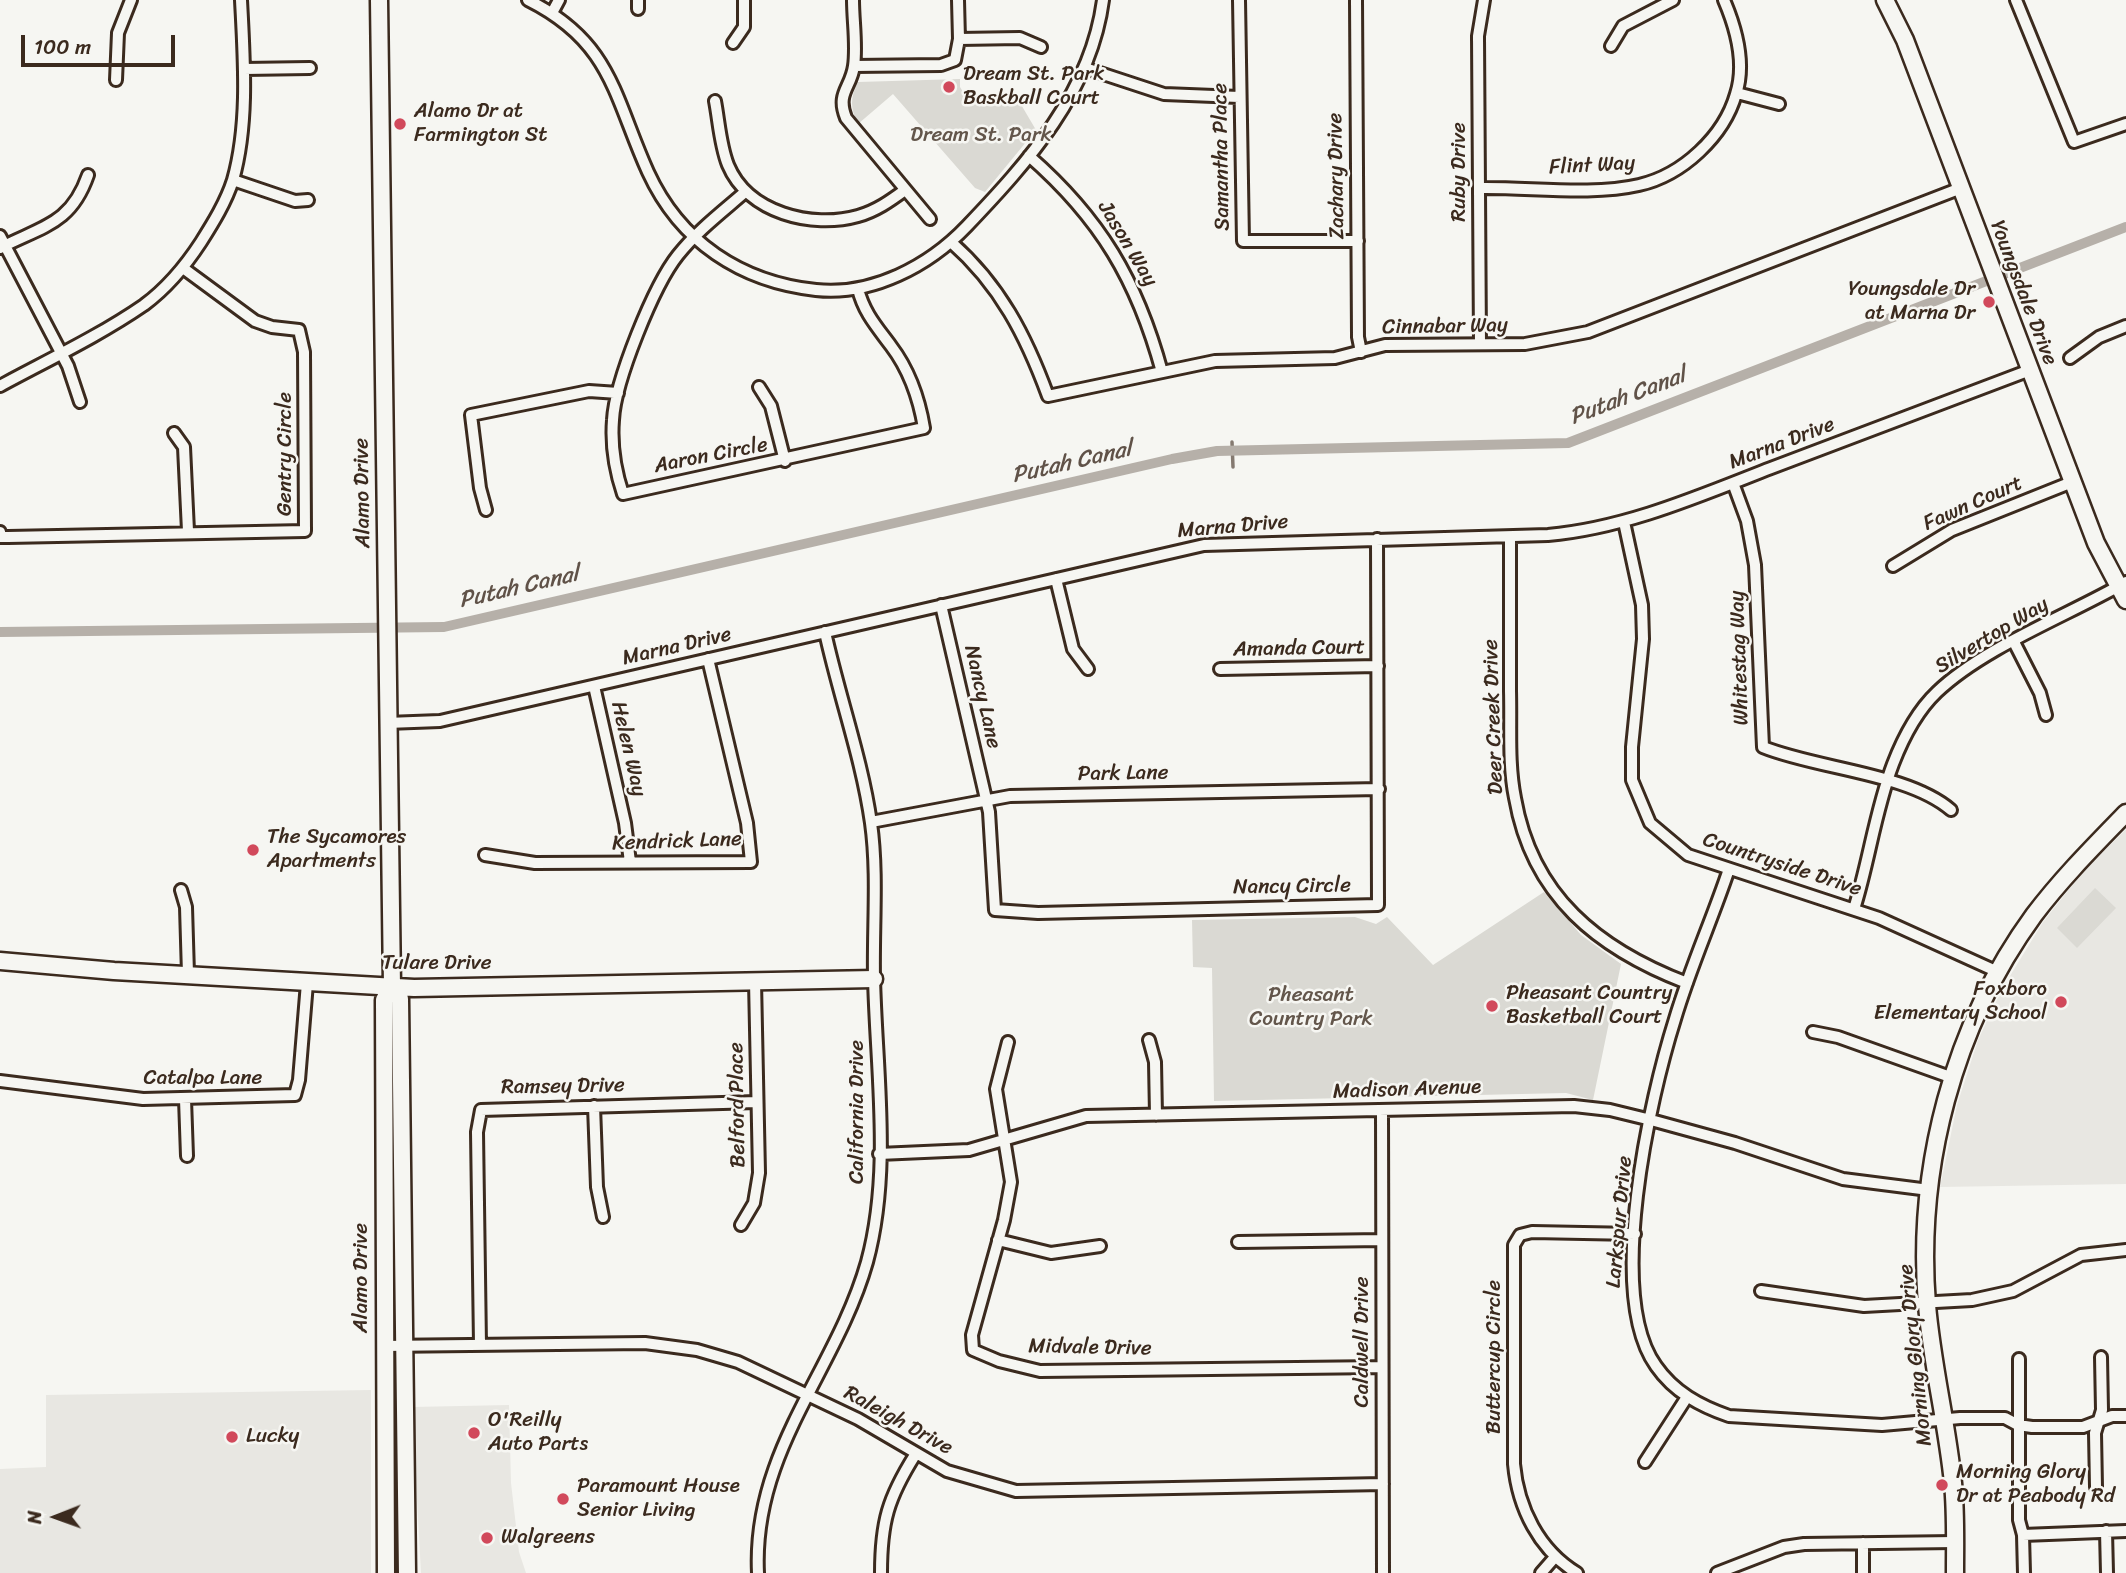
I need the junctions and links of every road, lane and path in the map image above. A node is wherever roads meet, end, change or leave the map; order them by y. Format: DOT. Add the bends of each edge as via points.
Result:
graph roads {
  1 [pos="131,0"];
  2 [pos="241,0"];
  3 [pos="379,0"];
  4 [pos="528,0"];
  5 [pos="559,0"];
  6 [pos="744,0"];
  7 [pos="853,0"];
  8 [pos="958,0"];
  9 [pos="1103,0"];
  10 [pos="1239,0"];
  11 [pos="1356,0"];
  12 [pos="1484,0"];
  13 [pos="1674,0"];
  14 [pos="1724,0"];
  15 [pos="1885,0"];
  16 [pos="2016,0"];
  17 [pos="552,13"];
  18 [pos="959,39"];
  19 [pos="733,43"];
  20 [pos="1611,46"];
  21 [pos="1041,47"];
  22 [pos="854,66"];
  23 [pos="310,68"];
  24 [pos="1085,68"];
  25 [pos="244,69"];
  26 [pos="116,80"];
  27 [pos="1737,93"];
  28 [pos="1239,97"];
  29 [pos="715,101"];
  30 [pos="1779,104"];
  31 [pos="2126,124"];
  32 [pos="1029,156"];
  33 [pos="88,176"];
  34 [pos="233,180"];
  35 [pos="1479,188"];
  36 [pos="1961,188"];
  37 [pos="905,190"];
  38 [pos="745,192"];
  39 [pos="308,201"];
  40 [pos="930,219"];
  41 [pos="693,237"];
  42 [pos="1358,241"];
  43 [pos="951,242"];
  44 [pos="2,243"];
  45 [pos="183,268"];
  46 [pos="858,289"];
  47 [pos="2126,326"];
  48 [pos="1480,344"];
  49 [pos="62,352"];
  50 [pos="1362,352"];
  51 [pos="2070,358"];
  52 [pos="2030,370"];
  53 [pos="1163,372"];
  54 [pos="0,386"];
  55 [pos="759,387"];
  56 [pos="618,393"];
  57 [pos="80,402"];
  58 [pos="174,433"];
  59 [pos="785,461"];
  60 [pos="2072,482"];
  61 [pos="1733,483"];
  62 [pos="486,510"];
  63 [pos="1624,522"];
  64 [pos="188,531"];
  65 [pos="0,532"];
  66 [pos="1510,537"];
  67 [pos="1377,539"];
  68 [pos="1893,566"];
  69 [pos="1056,579"];
  70 [pos="2123,590"];
  71 [pos="942,605"];
  72 [pos="825,632"];
  73 [pos="2014,642"];
  74 [pos="708,659"];
  75 [pos="1378,666"];
  76 [pos="1088,669"];
  77 [pos="1220,669"];
  78 [pos="594,686"];
  79 [pos="2046,715"];
  80 [pos="387,723"];
  81 [pos="1888,782"];
  82 [pos="1379,789"];
  83 [pos="986,798"];
  84 [pos="1951,810"];
  85 [pos="2126,813"];
  86 [pos="871,822"];
  87 [pos="485,855"];
  88 [pos="630,862"];
  89 [pos="1729,869"];
  90 [pos="181,890"];
  91 [pos="1854,909"];
  92 [pos="0,961"];
  93 [pos="1998,972"];
  94 [pos="188,974"];
  95 [pos="874,979"];
  96 [pos="755,981"];
  97 [pos="307,983"];
  98 [pos="1687,983"];
  99 [pos="393,985"];
  100 [pos="1813,1032"];
  101 [pos="1149,1040"];
  102 [pos="1008,1042"];
  103 [pos="1953,1078"];
  104 [pos="0,1081"];
  105 [pos="186,1099"];
  106 [pos="757,1102"];
  107 [pos="594,1106"];
  108 [pos="1382,1110"];
  109 [pos="1156,1115"];
  110 [pos="1651,1120"];
  111 [pos="1004,1140"];
  112 [pos="879,1154"];
  113 [pos="187,1156"];
  114 [pos="1929,1189"];
  115 [pos="603,1217"];
  116 [pos="741,1225"];
  117 [pos="1635,1234"];
  118 [pos="998,1240"];
  119 [pos="1382,1240"];
  120 [pos="1238,1242"];
  121 [pos="1100,1246"];
  122 [pos="2126,1250"];
  123 [pos="1761,1291"];
  124 [pos="1927,1304"];
  125 [pos="480,1345"];
  126 [pos="383,1346"];
  127 [pos="404,1346"];
  128 [pos="2101,1357"];
  129 [pos="2019,1359"];
  130 [pos="1382,1367"];
  131 [pos="805,1395"];
  132 [pos="1687,1397"];
  133 [pos="2126,1416"];
  134 [pos="1944,1420"];
  135 [pos="2099,1422"];
  136 [pos="2018,1425"];
  137 [pos="915,1455"];
  138 [pos="1645,1462"];
  139 [pos="1383,1484"];
  140 [pos="2096,1487"];
  141 [pos="2106,1531"];
  142 [pos="2126,1531"];
  143 [pos="2023,1535"];
  144 [pos="1955,1542"];
  145 [pos="1863,1543"];
  146 [pos="1555,1557"];
  147 [pos="387,1573"];
  148 [pos="407,1573"];
  149 [pos="758,1573"];
  150 [pos="881,1573"];
  151 [pos="1383,1573"];
  152 [pos="1541,1573"];
  153 [pos="1577,1573"];
  154 [pos="1717,1573"];
  155 [pos="1863,1573"];
  156 [pos="1955,1573"];
  157 [pos="2024,1573"];
  158 [pos="2107,1573"];
  1 -- 26 [label="street" via="118,33"];
  2 -- 25 [label="street"];
  3 -- 80 [label="street, Alamo Drive"];
  4 -- 17 [label="street"];
  5 -- 17 [label="street"];
  6 -- 19 [label="street" via="744,27"];
  7 -- 22 [label="street"];
  8 -- 18 [label="street"];
  9 -- 24 [label="street"];
  10 -- 28 [label="street, Samantha Place"];
  11 -- 42 [label="street, Zachary Drive"];
  12 -- 35 [label="street, Ruby Drive" via="1478,36"];
  13 -- 20 [label="street" via="1623,26"];
  14 -- 27 [label="street, Flint Way" via="1736,32"];
  15 -- 36 [label="street, Youngsdale Drive" via="1905,40"];
  16 -- 31 [label="street" via="2074,142"];
  17 -- 41 [label="street" via="580,36 608,73 656,188"];
  18 -- 21 [label="street" via="1020,38"];
  18 -- 22 [label="street" via="958,53 949,64"];
  22 -- 37 [label="street" via="842,99 846,118"];
  23 -- 25 [label="street"];
  24 -- 28 [label="street" via="1164,94"];
  24 -- 32 [label="street" via="1061,114"];
  25 -- 34 [label="street"];
  27 -- 30 [label="street"];
  27 -- 35 [label="street, Flint Way" via="1704,147 1664,176 1640,185"];
  28 -- 42 [label="street, Samantha Place" via="1243,241"];
  29 -- 38 [label="street" via="729,166"];
  32 -- 43 [label="street"];
  32 -- 53 [label="street, Jason Way" via="1072,195 1110,245 1142,307"];
  33 -- 44 [label="street" via="79,200 62,218"];
  34 -- 39 [label="street" via="295,201"];
  34 -- 45 [label="street" via="211,226"];
  35 -- 48 [label="street, Ruby Drive"];
  36 -- 48 [label="street, Cinnabar Way" via="1588,332 1545,342"];
  36 -- 52 [label="street, Youngsdale Drive"];
  37 -- 38 [label="street" via="877,209 826,221 778,211"];
  37 -- 40 [label="street"];
  38 -- 41 [label="street, Aaron Circle"];
  41 -- 46 [label="street" via="720,259 767,281 792,288"];
  41 -- 56 [label="street, Aaron Circle" via="651,299"];
  42 -- 50 [label="street, Zachary Drive"];
  43 -- 46 [label="street" via="888,279"];
  43 -- 53 [label="street, Cinnabar Way" via="1009,308 1034,354 1048,396"];
  44 -- 49 [label="street"];
  45 -- 49 [label="street" via="146,303"];
  45 -- 64 [label="street, Gentry Circle" via="255,321 299,330 304,352 305,531"];
  46 -- 59 [label="street, Aaron Circle" via="862,306 915,389 924,428"];
  47 -- 51 [label="street" via="2099,337"];
  48 -- 50 [label="street, Cinnabar Way" via="1385,345"];
  49 -- 54 [label="street"];
  49 -- 57 [label="street"];
  50 -- 53 [label="street, Cinnabar Way" via="1323,359 1215,361"];
  52 -- 60 [label="street, Youngsdale Drive"];
  52 -- 61 [label="street, Marna Drive"];
  55 -- 59 [label="street" via="771,406"];
  56 -- 59 [label="street, Aaron Circle" via="613,449 624,494"];
  56 -- 62 [label="street" via="589,391 471,415"];
  58 -- 64 [label="street" via="184,447"];
  60 -- 68 [label="street, Fawn Court" via="1952,530"];
  60 -- 70 [label="street, Youngsdale Drive"];
  61 -- 63 [label="street, Marna Drive"];
  61 -- 81 [label="street, Whitestag Way" via="1747,521 1755,565 1763,747"];
  63 -- 66 [label="street, Marna Drive" via="1573,533"];
  63 -- 89 [label="street, Countryside Drive" via="1642,605 1631,764 1638,800 1650,823 1672,845"];
  64 -- 65 [label="street, Gentry Circle" via="8,537 1,537"];
  66 -- 67 [label="street, Marna Drive"];
  66 -- 98 [label="street, Deer Creek Drive" via="1511,760 1521,824 1532,853 1549,885 1581,924 1625,956"];
  67 -- 69 [label="street, Marna Drive" via="1204,544"];
  67 -- 75 [label="street, Nancy Circle"];
  69 -- 71 [label="street, Marna Drive"];
  69 -- 76 [label="street" via="1073,649"];
  70 -- 73 [label="street, Silvertop Way"];
  71 -- 72 [label="street, Marna Drive"];
  71 -- 83 [label="street, Nancy Lane"];
  72 -- 74 [label="street, Marna Drive"];
  72 -- 86 [label="street, California Drive"];
  73 -- 79 [label="street"];
  73 -- 81 [label="street, Silvertop Way" via="1938,691 1907,732"];
  74 -- 78 [label="street, Marna Drive"];
  74 -- 88 [label="street, Kendrick Lane" via="747,823 751,862"];
  75 -- 77 [label="street, Amanda Court"];
  75 -- 82 [label="street, Nancy Circle"];
  78 -- 80 [label="street, Marna Drive" via="440,720"];
  78 -- 88 [label="street, Helen Way"];
  80 -- 99 [label="street, Alamo Drive"];
  81 -- 84 [label="street" via="1939,800"];
  81 -- 91 [label="street, Silvertop Way"];
  82 -- 83 [label="street, Park Lane"];
  82 -- 83 [label="street, Nancy Circle" via="1378,905 1332,907 995,910"];
  83 -- 86 [label="street, Park Lane"];
  85 -- 93 [label="street, Morning Glory Drive" via="2060,882"];
  86 -- 95 [label="street, California Drive"];
  87 -- 88 [label="street, Kendrick Lane" via="535,863"];
  89 -- 91 [label="street, Countryside Drive"];
  89 -- 98 [label="street, Larkspur Drive"];
  90 -- 94 [label="street" via="186,907"];
  91 -- 93 [label="street, Countryside Drive" via="1950,947"];
  92 -- 94 [label="street, Tulare Drive"];
  93 -- 103 [label="street, Morning Glory Drive"];
  94 -- 97 [label="street, Tulare Drive"];
  95 -- 96 [label="street, Tulare Drive"];
  95 -- 112 [label="street, California Drive"];
  96 -- 99 [label="street, Tulare Drive"];
  96 -- 106 [label="street, Belford Place"];
  97 -- 99 [label="street, Tulare Drive"];
  97 -- 105 [label="street, Catalpa Lane" via="295,1095"];
  98 -- 110 [label="street, Larkspur Drive"];
  99 -- 126 [label="street, Alamo Drive" via="384,1000"];
  99 -- 127 [label="street, Alamo Drive" via="400,999"];
  100 -- 103 [label="street"];
  101 -- 109 [label="street" via="1155,1062"];
  102 -- 111 [label="street, Midvale Drive" via="996,1089"];
  103 -- 114 [label="street, Morning Glory Drive" via="1940,1121"];
  104 -- 105 [label="street, Catalpa Lane" via="106,1097"];
  105 -- 113 [label="street"];
  106 -- 107 [label="street, Ramsey Drive"];
  106 -- 116 [label="street, Belford Place" via="759,1173 754,1203"];
  107 -- 115 [label="street" via="597,1187"];
  107 -- 125 [label="street, Ramsey Drive" via="481,1110 477,1132"];
  108 -- 109 [label="street, Madison Avenue"];
  108 -- 110 [label="street, Madison Avenue" via="1574,1106"];
  108 -- 119 [label="street, Caldwell Drive"];
  109 -- 111 [label="street, Madison Avenue" via="1086,1116"];
  110 -- 114 [label="street, Madison Avenue" via="1843,1180"];
  110 -- 117 [label="street, Larkspur Drive"];
  111 -- 112 [label="street, Madison Avenue" via="950,1152"];
  111 -- 118 [label="street, Midvale Drive" via="1011,1182"];
  112 -- 131 [label="street, California Drive" via="875,1222 867,1262"];
  114 -- 124 [label="street, Morning Glory Drive"];
  117 -- 132 [label="street, Larkspur Drive" via="1633,1301 1644,1344 1655,1365"];
  117 -- 146 [label="street, Buttercup Circle" via="1532,1232 1520,1235 1514,1245 1515,1474 1527,1515"];
  118 -- 121 [label="street" via="1051,1253"];
  118 -- 130 [label="street, Midvale Drive" via="972,1335 973,1350 999,1361 1040,1371"];
  119 -- 120 [label="street"];
  119 -- 130 [label="street, Caldwell Drive"];
  122 -- 124 [label="street" via="2081,1255 1995,1297"];
  123 -- 124 [label="street" via="1864,1306"];
  124 -- 134 [label="street, Morning Glory Drive"];
  125 -- 127 [label="street, Raleigh Drive"];
  125 -- 131 [label="street, Raleigh Drive" via="663,1345 738,1362"];
  126 -- 127 [label="street, Raleigh Drive"];
  126 -- 147 [label="street, Alamo Drive"];
  127 -- 148 [label="street, Alamo Drive"];
  128 -- 135 [label="street"];
  129 -- 136 [label="street"];
  130 -- 139 [label="street, Caldwell Drive"];
  131 -- 137 [label="street, Raleigh Drive" via="858,1419"];
  131 -- 149 [label="street, California Drive" via="779,1449 768,1487 759,1530"];
  132 -- 134 [label="street, Larkspur Drive" via="1729,1416 1761,1419 1882,1425"];
  132 -- 138 [label="street"];
  133 -- 135 [label="street, Larkspur Drive"];
  134 -- 136 [label="street, Larkspur Drive" via="2005,1418"];
  134 -- 144 [label="street, Morning Glory Drive"];
  135 -- 136 [label="street, Larkspur Drive" via="2083,1427"];
  135 -- 140 [label="street"];
  136 -- 143 [label="street"];
  137 -- 139 [label="street, Raleigh Drive" via="968,1479 1016,1491"];
  137 -- 150 [label="street" via="887,1507 881,1531"];
  139 -- 151 [label="street, Caldwell Drive"];
  141 -- 142 [label="street"];
  141 -- 143 [label="street"];
  141 -- 158 [label="street"];
  143 -- 157 [label="street"];
  144 -- 145 [label="street"];
  144 -- 156 [label="street, Morning Glory Drive"];
  145 -- 154 [label="street" via="1784,1547"];
  145 -- 155 [label="street"];
  146 -- 152 [label="street"];
  146 -- 153 [label="street, Buttercup Circle"];
}
